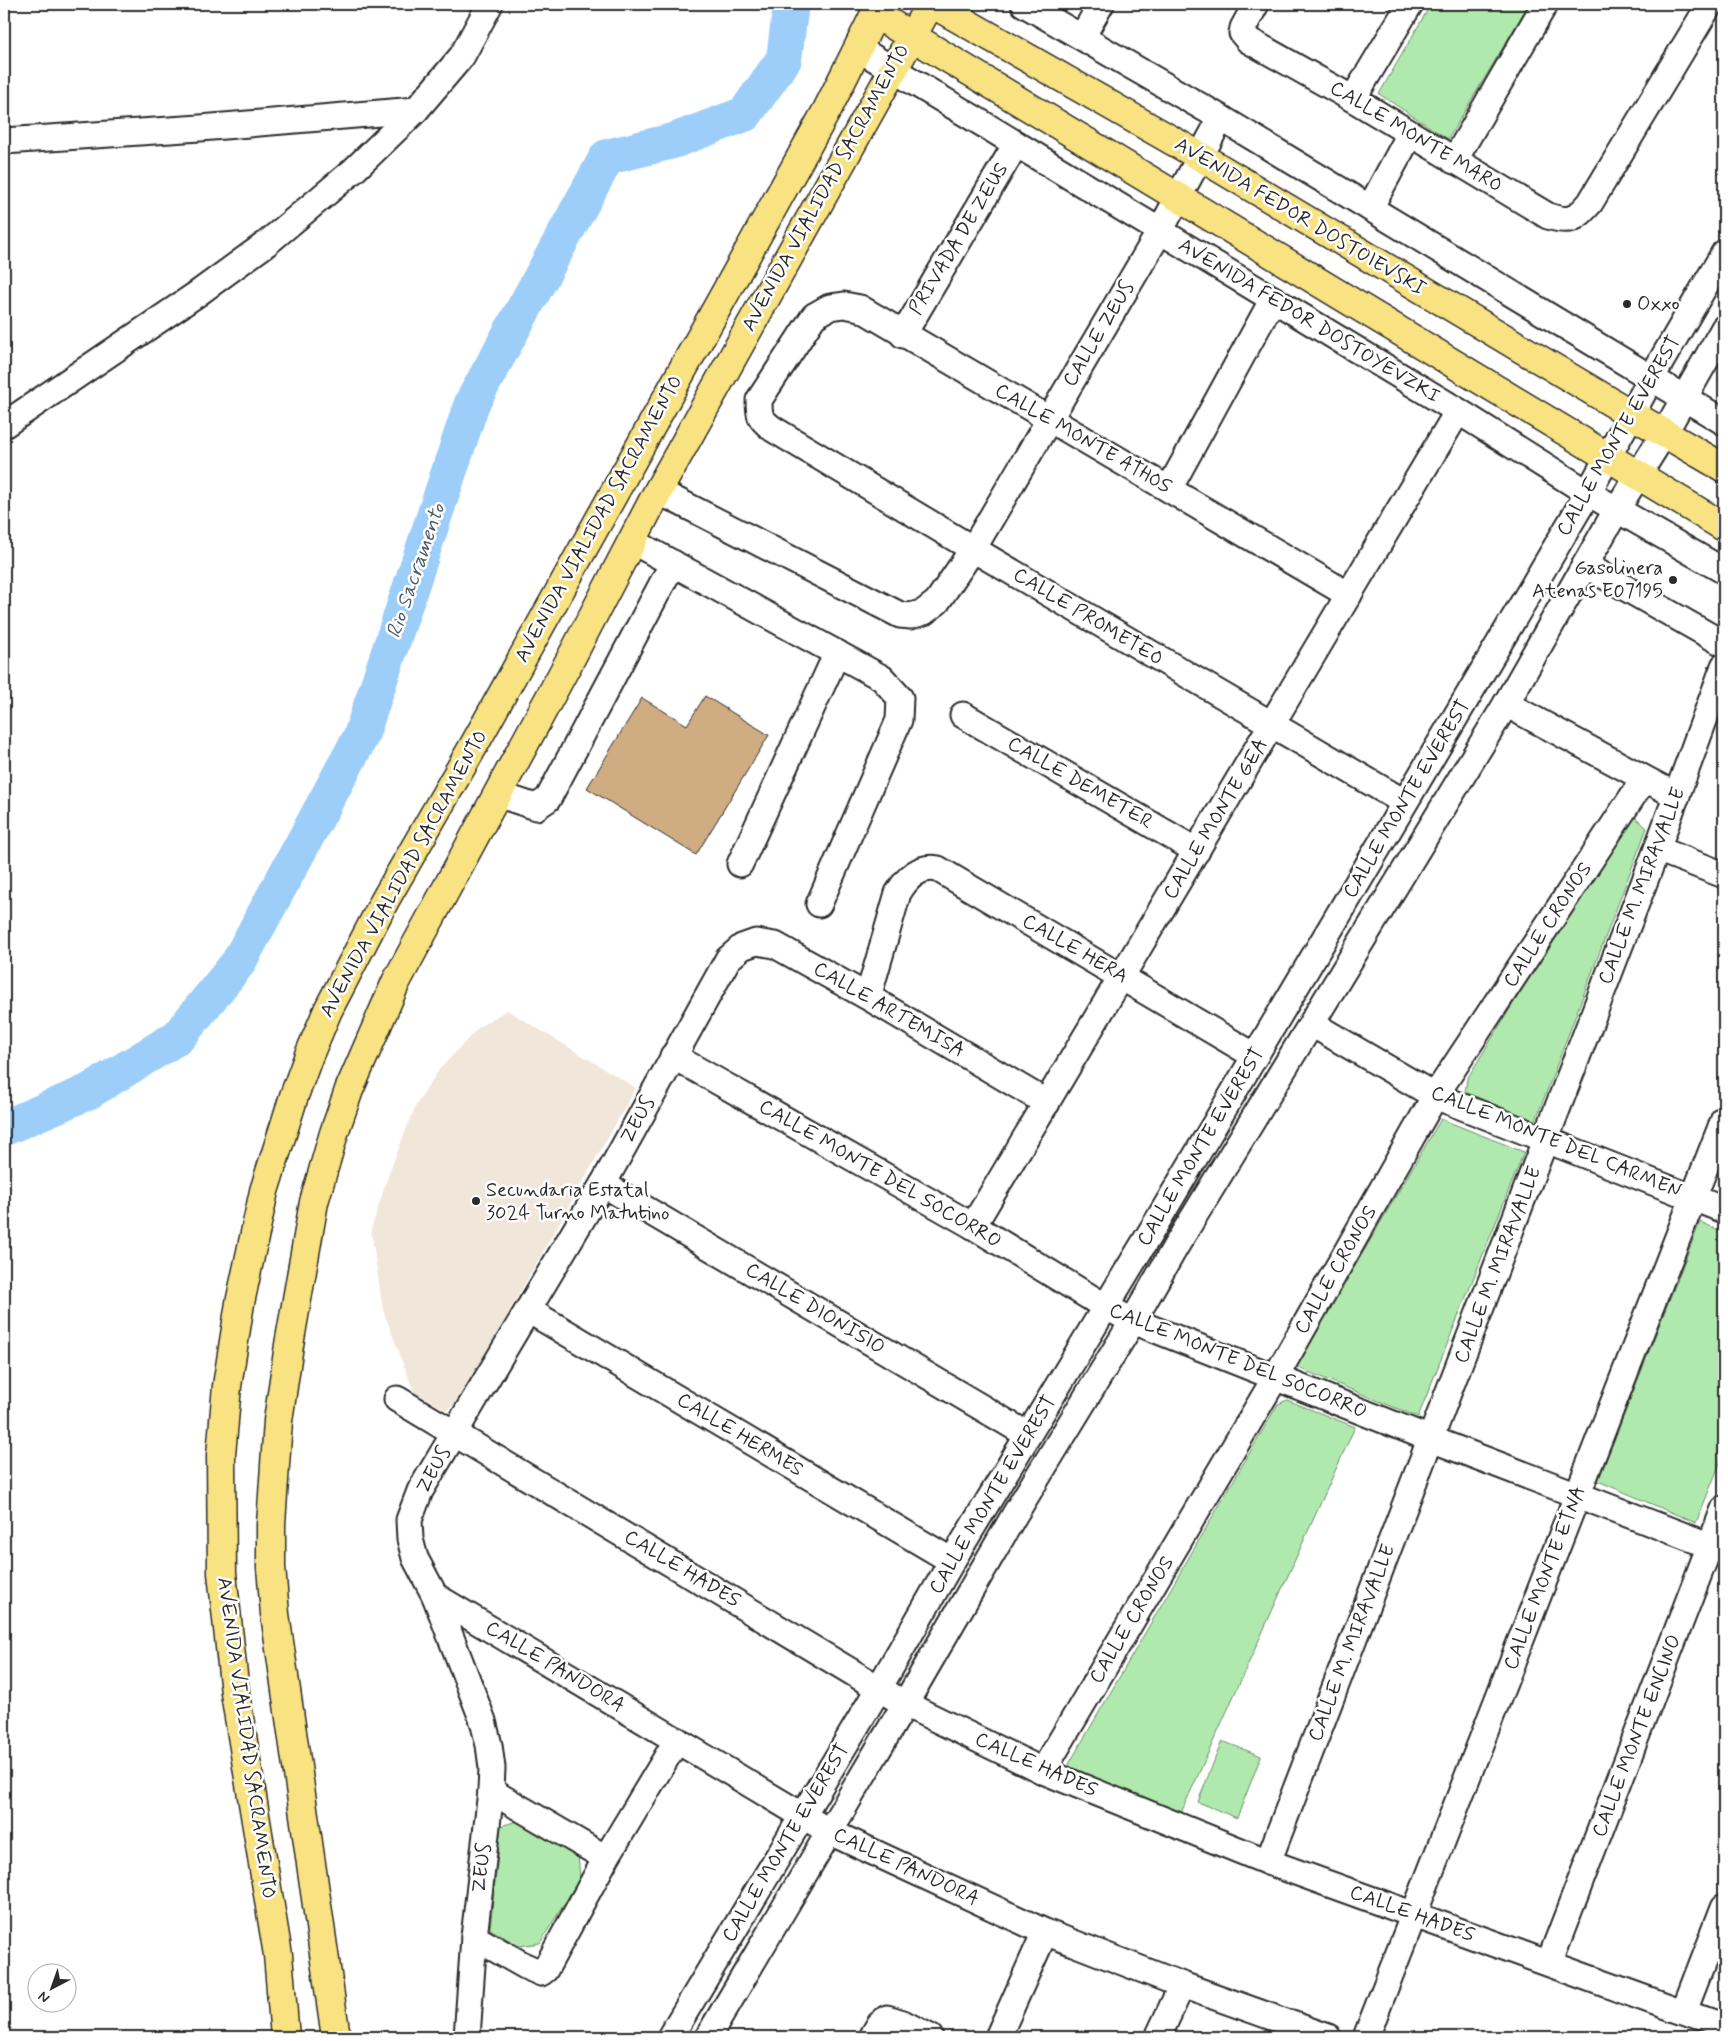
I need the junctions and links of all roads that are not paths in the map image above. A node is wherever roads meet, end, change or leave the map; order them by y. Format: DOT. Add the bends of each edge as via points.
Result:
graph roads {
  1 [pos="490,4"];
  2 [pos="931,4"];
  3 [pos="1024,4"];
  4 [pos="1101,4"];
  5 [pos="1256,4"];
  6 [pos="1410,4"];
  7 [pos="1544,4"];
  8 [pos="1710,4"];
  9 [pos="878,9"];
  10 [pos="912,36"];
  11 [pos="1082,37"];
  12 [pos="859,49"];
  13 [pos="893,70"];
  14 [pos="1353,99"];
  15 [pos="416,110"];
  16 [pos="1221,118"];
  17 [pos="1410,134"];
  18 [pos="4,141"];
  19 [pos="1016,144"];
  20 [pos="1201,157"];
  21 [pos="1454,161"];
  22 [pos="1177,198"];
  23 [pos="1370,208"];
  24 [pos="1160,231"];
  25 [pos="1724,253"];
  26 [pos="1273,299"];
  27 [pos="1724,328"];
  28 [pos="903,334"];
  29 [pos="1652,377"];
  30 [pos="1684,396"];
  31 [pos="1458,411"];
  32 [pos="1631,414"];
  33 [pos="1049,418"];
  34 [pos="1724,422"];
  35 [pos="4,425"];
  36 [pos="773,429"];
  37 [pos="1664,432"];
  38 [pos="1608,456"];
  39 [pos="1724,468"];
  40 [pos="1638,475"];
  41 [pos="1169,489"];
  42 [pos="658,491"];
  43 [pos="1588,493"];
  44 [pos="1617,509"];
  45 [pos="1717,523"];
  46 [pos="632,541"];
  47 [pos="973,549"];
  48 [pos="1690,551"];
  49 [pos="673,563"];
  50 [pos="1585,565"];
  51 [pos="1724,571"];
  52 [pos="1349,595"];
  53 [pos="1724,644"];
  54 [pos="837,654"];
  55 [pos="1724,666"];
  56 [pos="1506,704"];
  57 [pos="963,715"];
  58 [pos="1271,725"];
  59 [pos="1644,779"];
  60 [pos="497,794"];
  61 [pos="1677,796"];
  62 [pos="1404,802"];
  63 [pos="1657,849"];
  64 [pos="1197,851"];
  65 [pos="740,864"];
  66 [pos="1724,875"];
  67 [pos="819,904"];
  68 [pos="728,959"];
  69 [pos="1122,976"];
  70 [pos="868,997"];
  71 [pos="1312,1024"];
  72 [pos="673,1056"];
  73 [pos="1255,1056"];
  74 [pos="1435,1096"];
  75 [pos="1047,1103"];
  76 [pos="1724,1119"];
  77 [pos="1545,1140"];
  78 [pos="603,1184"];
  79 [pos="1694,1198"];
  80 [pos="1724,1210"];
  81 [pos="973,1226"];
  82 [pos="1106,1307"];
  83 [pos="528,1310"];
  84 [pos="1133,1321"];
  85 [pos="1275,1378"];
  86 [pos="397,1399"];
  87 [pos="455,1432"];
  88 [pos="1028,1435"];
  89 [pos="1431,1439"];
  90 [pos="1578,1495"];
  91 [pos="1724,1509"];
  92 [pos="1717,1548"];
  93 [pos="952,1561"];
  94 [pos="435,1596"];
  95 [pos="879,1688"];
  96 [pos="905,1704"];
  97 [pos="677,1740"];
  98 [pos="1043,1771"];
  99 [pos="491,1791"];
  100 [pos="803,1816"];
  101 [pos="830,1832"];
  102 [pos="606,1858"];
  103 [pos="1268,1862"];
  104 [pos="1724,1907"];
  105 [pos="1414,1915"];
  106 [pos="1046,1932"];
  107 [pos="474,1937"];
  108 [pos="1549,1963"];
  109 [pos="1182,1985"];
  110 [pos="1684,2011"];
  111 [pos="1724,2027"];
  112 [pos="1314,2035"];
  113 [pos="285,2037"];
  114 [pos="336,2037"];
  115 [pos="467,2037"];
  116 [pos="670,2037"];
  117 [pos="708,2037"];
  118 [pos="872,2037"];
  119 [pos="930,2037"];
  120 [pos="998,2037"];
  121 [pos="1158,2037"];
  122 [pos="1366,2037"];
  1 -- 15 [label="street" via="462,56"];
  2 -- 10 [label="main road, AVENIDA VIALIDAD SACRAMENTO"];
  2 -- 20 [label="main road, AVENIDA FEDOR DOSTOIEVSKI"];
  3 -- 11 [label="street"];
  4 -- 11 [label="street"];
  5 -- 14 [label="street, CALLE MONTE MARO" via="1242,33 1248,40"];
  6 -- 14 [label="street"];
  7 -- 21 [label="street"];
  8 -- 21 [label="street, CALLE MONTE MARO" via="1581,213 1569,220 1548,216"];
  9 -- 10 [label="main road"];
  9 -- 12 [label="main road, AVENIDA VIALIDAD SACRAMENTO"];
  10 -- 13 [label="main road, AVENIDA VIALIDAD SACRAMENTO"];
  10 -- 22 [label="main road, AVENIDA FEDOR DOSTOYEVZKI"];
  11 -- 16 [label="street"];
  12 -- 13 [label="street"];
  12 -- 113 [label="main road, AVENIDA VIALIDAD SACRAMENTO" via="484,727 384,900 309,1055 264,1191 240,1303 227,1386 221,1455 221,1555 235,1693 278,1954"];
  13 -- 19 [label="street, AVENIDA FEDOR DOSTOYEVZKI"];
  13 -- 42 [label="main road, AVENIDA VIALIDAD SACRAMENTO"];
  14 -- 17 [label="street, CALLE MONTE MARO"];
  15 -- 18 [label="street"];
  15 -- 35 [label="street" via="354,170 267,243"];
  16 -- 20 [label="street, CALLE ZEUS"];
  16 -- 23 [label="street"];
  17 -- 21 [label="street, CALLE MONTE MARO"];
  17 -- 23 [label="street"];
  19 -- 24 [label="street, AVENIDA FEDOR DOSTOYEVZKI"];
  19 -- 28 [label="street, PRIVADA DE ZEUS"];
  20 -- 22 [label="street, CALLE ZEUS"];
  20 -- 32 [label="main road, AVENIDA FEDOR DOSTOIEVSKI"];
  22 -- 24 [label="street, CALLE ZEUS"];
  22 -- 38 [label="main road, AVENIDA FEDOR DOSTOYEVZKI"];
  23 -- 29 [label="street"];
  24 -- 26 [label="street, AVENIDA FEDOR DOSTOYEVZKI"];
  24 -- 33 [label="street, CALLE ZEUS"];
  25 -- 29 [label="street, CALLE MONTE EVEREST"];
  26 -- 31 [label="street, AVENIDA FEDOR DOSTOYEVZKI"];
  26 -- 41 [label="street"];
  27 -- 30 [label="street, CALLE MONTE EVEREST"];
  28 -- 33 [label="street, CALLE MONTE ATHOS"];
  28 -- 36 [label="street, CALLE MONTE ATHOS" via="860,308 830,307 814,316 759,400 759,415"];
  29 -- 30 [label="street"];
  29 -- 32 [label="street, CALLE MONTE EVEREST"];
  30 -- 34 [label="street"];
  30 -- 37 [label="street, CALLE MONTE EVEREST"];
  31 -- 43 [label="street, AVENIDA FEDOR DOSTOYEVZKI"];
  31 -- 52 [label="street, CALLE MONTE GEA"];
  32 -- 37 [label="main road, AVENIDA FEDOR DOSTOIEVSKI"];
  32 -- 38 [label="street, CALLE MONTE EVEREST"];
  33 -- 41 [label="street, CALLE MONTE ATHOS"];
  33 -- 47 [label="street, CALLE ZEUS"];
  36 -- 47 [label="street, CALLE PROMETEO"];
  37 -- 39 [label="main road"];
  37 -- 40 [label="street, CALLE MONTE EVEREST"];
  38 -- 40 [label="main road, AVENIDA FEDOR DOSTOYEVZKI"];
  38 -- 43 [label="street, CALLE MONTE EVEREST"];
  40 -- 44 [label="street, CALLE MONTE EVEREST"];
  40 -- 45 [label="main road, AVENIDA FEDOR DOSTOYEVZKI"];
  41 -- 52 [label="street, CALLE MONTE ATHOS"];
  42 -- 46 [label="main road, AVENIDA VIALIDAD SACRAMENTO"];
  42 -- 47 [label="street, CALLE ZEUS" via="900,615 924,612 936,602"];
  43 -- 44 [label="street, AVENIDA FEDOR DOSTOYEVZKI"];
  43 -- 62 [label="street, CALLE MONTE EVEREST"];
  44 -- 48 [label="street, AVENIDA FEDOR DOSTOYEVZKI"];
  44 -- 50 [label="street, CALLE MONTE EVEREST"];
  45 -- 48 [label="street"];
  46 -- 49 [label="street"];
  46 -- 60 [label="main road, AVENIDA VIALIDAD SACRAMENTO"];
  47 -- 58 [label="street, CALLE PROMETEO"];
  48 -- 51 [label="street, AVENIDA FEDOR DOSTOYEVZKI"];
  49 -- 54 [label="street"];
  49 -- 60 [label="street" via="548,798 536,807"];
  50 -- 53 [label="street"];
  50 -- 56 [label="street, CALLE MONTE EVEREST"];
  52 -- 58 [label="street, CALLE MONTE GEA"];
  54 -- 65 [label="street"];
  54 -- 67 [label="street" via="882,678 900,698 901,707 899,720"];
  55 -- 61 [label="street, CALLE M. MIRAVALLE"];
  56 -- 59 [label="street"];
  56 -- 71 [label="street, CALLE MONTE EVEREST"];
  57 -- 64 [label="street, CALLE DEMETER"];
  58 -- 62 [label="street, CALLE PROMETEO"];
  58 -- 64 [label="street, CALLE MONTE GEA"];
  59 -- 61 [label="street"];
  59 -- 74 [label="street, CALLE CRONOS"];
  60 -- 114 [label="main road, AVENIDA VIALIDAD SACRAMENTO" via="396,982 349,1090 314,1202 278,1421 271,1524 275,1614"];
  61 -- 63 [label="street, CALLE M. MIRAVALLE"];
  62 -- 73 [label="street, CALLE MONTE EVEREST"];
  63 -- 66 [label="street"];
  63 -- 77 [label="street, CALLE M. MIRAVALLE"];
  64 -- 69 [label="street, CALLE MONTE GEA"];
  68 -- 70 [label="street, CALLE ARTEMISA" via="742,947 756,942 775,945"];
  68 -- 72 [label="street, ZEUS"];
  69 -- 70 [label="street, CALLE HERA" via="930,867 906,880 898,893"];
  69 -- 73 [label="street, CALLE HERA"];
  69 -- 75 [label="street, CALLE MONTE GEA"];
  70 -- 75 [label="street, CALLE ARTEMISA"];
  71 -- 74 [label="street, CALLE MONTE DEL CARMEN"];
  71 -- 84 [label="street, CALLE MONTE EVEREST"];
  72 -- 78 [label="street, ZEUS"];
  72 -- 81 [label="street, CALLE MONTE DEL SOCORRO"];
  73 -- 82 [label="street, CALLE MONTE EVEREST"];
  74 -- 77 [label="street, CALLE MONTE DEL CARMEN"];
  74 -- 85 [label="street, CALLE CRONOS"];
  75 -- 81 [label="street, CALLE MONTE GEA"];
  76 -- 79 [label="street, CALLE MONTE ETNA"];
  77 -- 79 [label="street, CALLE MONTE DEL CARMEN"];
  77 -- 89 [label="street, CALLE M. MIRAVALLE"];
  78 -- 83 [label="street, ZEUS"];
  78 -- 88 [label="street, CALLE DIONISIO"];
  79 -- 80 [label="street, CALLE MONTE DEL CARMEN"];
  79 -- 90 [label="street, CALLE MONTE ETNA"];
  81 -- 82 [label="street, CALLE MONTE DEL SOCORRO"];
  82 -- 84 [label="street, CALLE MONTE DEL SOCORRO"];
  82 -- 88 [label="street, CALLE MONTE EVEREST"];
  83 -- 87 [label="street, ZEUS"];
  83 -- 93 [label="street, CALLE HERMES"];
  84 -- 85 [label="street, CALLE MONTE DEL SOCORRO"];
  84 -- 96 [label="street, CALLE MONTE EVEREST" via="1014,1514"];
  85 -- 89 [label="street, CALLE MONTE DEL SOCORRO"];
  85 -- 98 [label="street, CALLE CRONOS"];
  86 -- 87 [label="street, CALLE HADES"];
  87 -- 94 [label="street, ZEUS" via="420,1491 409,1520 415,1558"];
  87 -- 95 [label="street, CALLE HADES"];
  88 -- 93 [label="street, CALLE MONTE EVEREST"];
  89 -- 90 [label="street, CALLE MONTE DEL SOCORRO"];
  89 -- 103 [label="street, CALLE M. MIRAVALLE"];
  90 -- 92 [label="street, CALLE MONTE DEL SOCORRO"];
  90 -- 105 [label="street, CALLE MONTE ETNA"];
  91 -- 92 [label="street, CALLE MONTE ENCINO"];
  92 -- 108 [label="street, CALLE MONTE ENCINO"];
  93 -- 95 [label="street, CALLE MONTE EVEREST"];
  94 -- 97 [label="street, CALLE PANDORA"];
  94 -- 99 [label="street, ZEUS" via="490,1745"];
  95 -- 96 [label="street, CALLE HADES"];
  95 -- 100 [label="street, CALLE MONTE EVEREST"];
  96 -- 98 [label="street, CALLE HADES"];
  96 -- 101 [label="street, CALLE MONTE EVEREST"];
  97 -- 100 [label="street, CALLE PANDORA"];
  97 -- 102 [label="street"];
  98 -- 103 [label="street, CALLE HADES"];
  99 -- 102 [label="street"];
  99 -- 107 [label="street, ZEUS"];
  100 -- 101 [label="street, CALLE PANDORA"];
  100 -- 116 [label="street, CALLE MONTE EVEREST"];
  101 -- 106 [label="street, CALLE PANDORA"];
  101 -- 117 [label="street, CALLE MONTE EVEREST"];
  102 -- 107 [label="street" via="543,1972 525,1966"];
  103 -- 105 [label="street, CALLE HADES"];
  104 -- 110 [label="street"];
  105 -- 108 [label="street, CALLE HADES"];
  105 -- 122 [label="street, CALLE MONTE ETNA"];
  106 -- 109 [label="street, CALLE PANDORA"];
  106 -- 120 [label="street"];
  107 -- 115 [label="street, ZEUS"];
  108 -- 110 [label="street, CALLE HADES"];
  109 -- 112 [label="street, CALLE PANDORA"];
  109 -- 121 [label="street"];
  110 -- 111 [label="street, CALLE HADES"];
  118 -- 119 [label="street" via="887,2018"];
}
